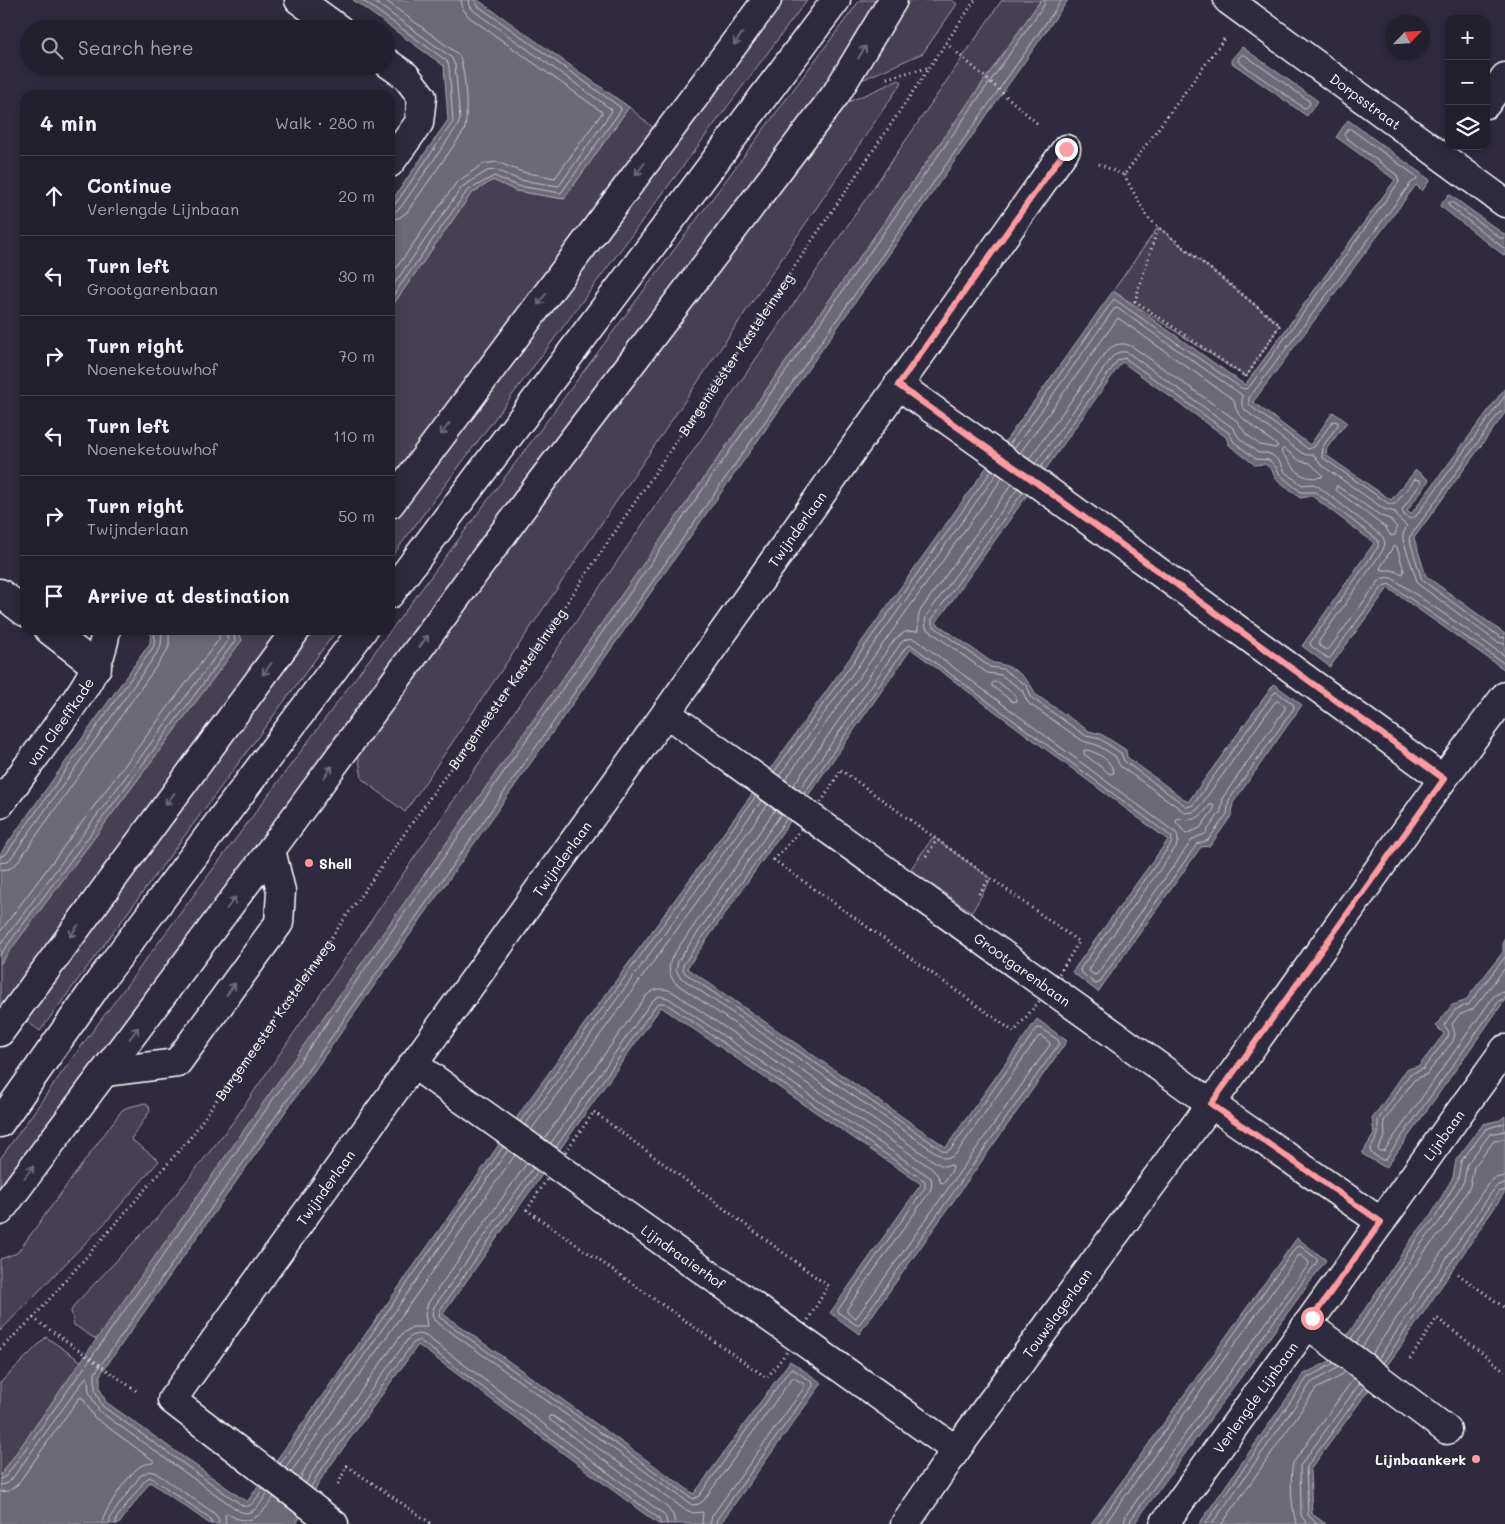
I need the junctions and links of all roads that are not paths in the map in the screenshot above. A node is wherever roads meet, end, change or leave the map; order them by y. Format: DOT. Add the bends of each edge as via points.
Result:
graph roads {
  1 [pos="298,0"];
  2 [pos="767,0"];
  3 [pos="836,0"];
  4 [pos="894,0"];
  5 [pos="1236,4"];
  6 [pos="327,20"];
  7 [pos="395,68"];
  8 [pos="1505,77"];
  9 [pos="1490,98"];
  10 [pos="1066,149"];
  11 [pos="1452,154"];
  12 [pos="395,156"];
  13 [pos="1505,203"];
  14 [pos="898,385"];
  15 [pos="395,497"];
  16 [pos="395,587"];
  17 [pos="0,593"];
  18 [pos="20,608"];
  19 [pos="55,635"];
  20 [pos="106,635"];
  21 [pos="292,635"];
  22 [pos="359,635"];
  23 [pos="97,667"];
  24 [pos="1505,696"];
  25 [pos="666,713"];
  26 [pos="1444,779"];
  27 [pos="0,804"];
  28 [pos="271,850"];
  29 [pos="0,1032"];
  30 [pos="1505,1049"];
  31 [pos="413,1064"];
  32 [pos="104,1072"];
  33 [pos="1497,1077"];
  34 [pos="1211,1104"];
  35 [pos="0,1123"];
  36 [pos="0,1211"];
  37 [pos="1381,1222"];
  38 [pos="1307,1324"];
  39 [pos="1447,1430"];
  40 [pos="956,1450"];
  41 [pos="323,1516"];
  42 [pos="905,1524"];
  43 [pos="1164,1524"];
  1 -- 6 [label="street"];
  2 -- 15 [label="street, one-way"];
  3 -- 16 [label="street"];
  28 -- 4 [label="street, one-way" via="541,482 836,94"];
  5 -- 11 [label="street, Dorpsstraat"];
  7 -- 12 [label="street" via="406,76 422,97 419,123"];
  8 -- 9 [label="street"];
  10 -- 14 [label="street, Twijnderlaan"];
  11 -- 13 [label="street, Dorpsstraat"];
  14 -- 25 [label="street, Twijnderlaan"];
  14 -- 26 [label="street"];
  17 -- 18 [label="street"];
  19 -- 23 [label="street"];
  20 -- 23 [label="street, van Cleeffkade"];
  21 -- 29 [label="street, one-way"];
  22 -- 35 [label="street" via="100,982"];
  23 -- 27 [label="street, van Cleeffkade"];
  24 -- 26 [label="street, Touwslagerlaan"];
  25 -- 31 [label="street, Twijnderlaan"];
  25 -- 34 [label="street, Grootgarenbaan"];
  26 -- 34 [label="street, Touwslagerlaan"];
  32 -- 28 [label="street, one-way"];
  32 -- 28 [label="street, one-way" via="177,1064 279,923 281,891"];
  30 -- 33 [label="street, Lijnbaan"];
  31 -- 40 [label="street, Lijndraaierhof"];
  31 -- 41 [label="street, Twijnderlaan" via="172,1400"];
  36 -- 32 [label="street, one-way"];
  33 -- 37 [label="street, Lijnbaan"];
  34 -- 37 [label="street, Grootgarenbaan"];
  34 -- 40 [label="street, Touwslagerlaan"];
  37 -- 38 [label="street, Verlengde Lijnbaan"];
  38 -- 39 [label="street"];
  38 -- 43 [label="street, Verlengde Lijnbaan"];
  40 -- 42 [label="street, Touwslagerlaan"];
}
